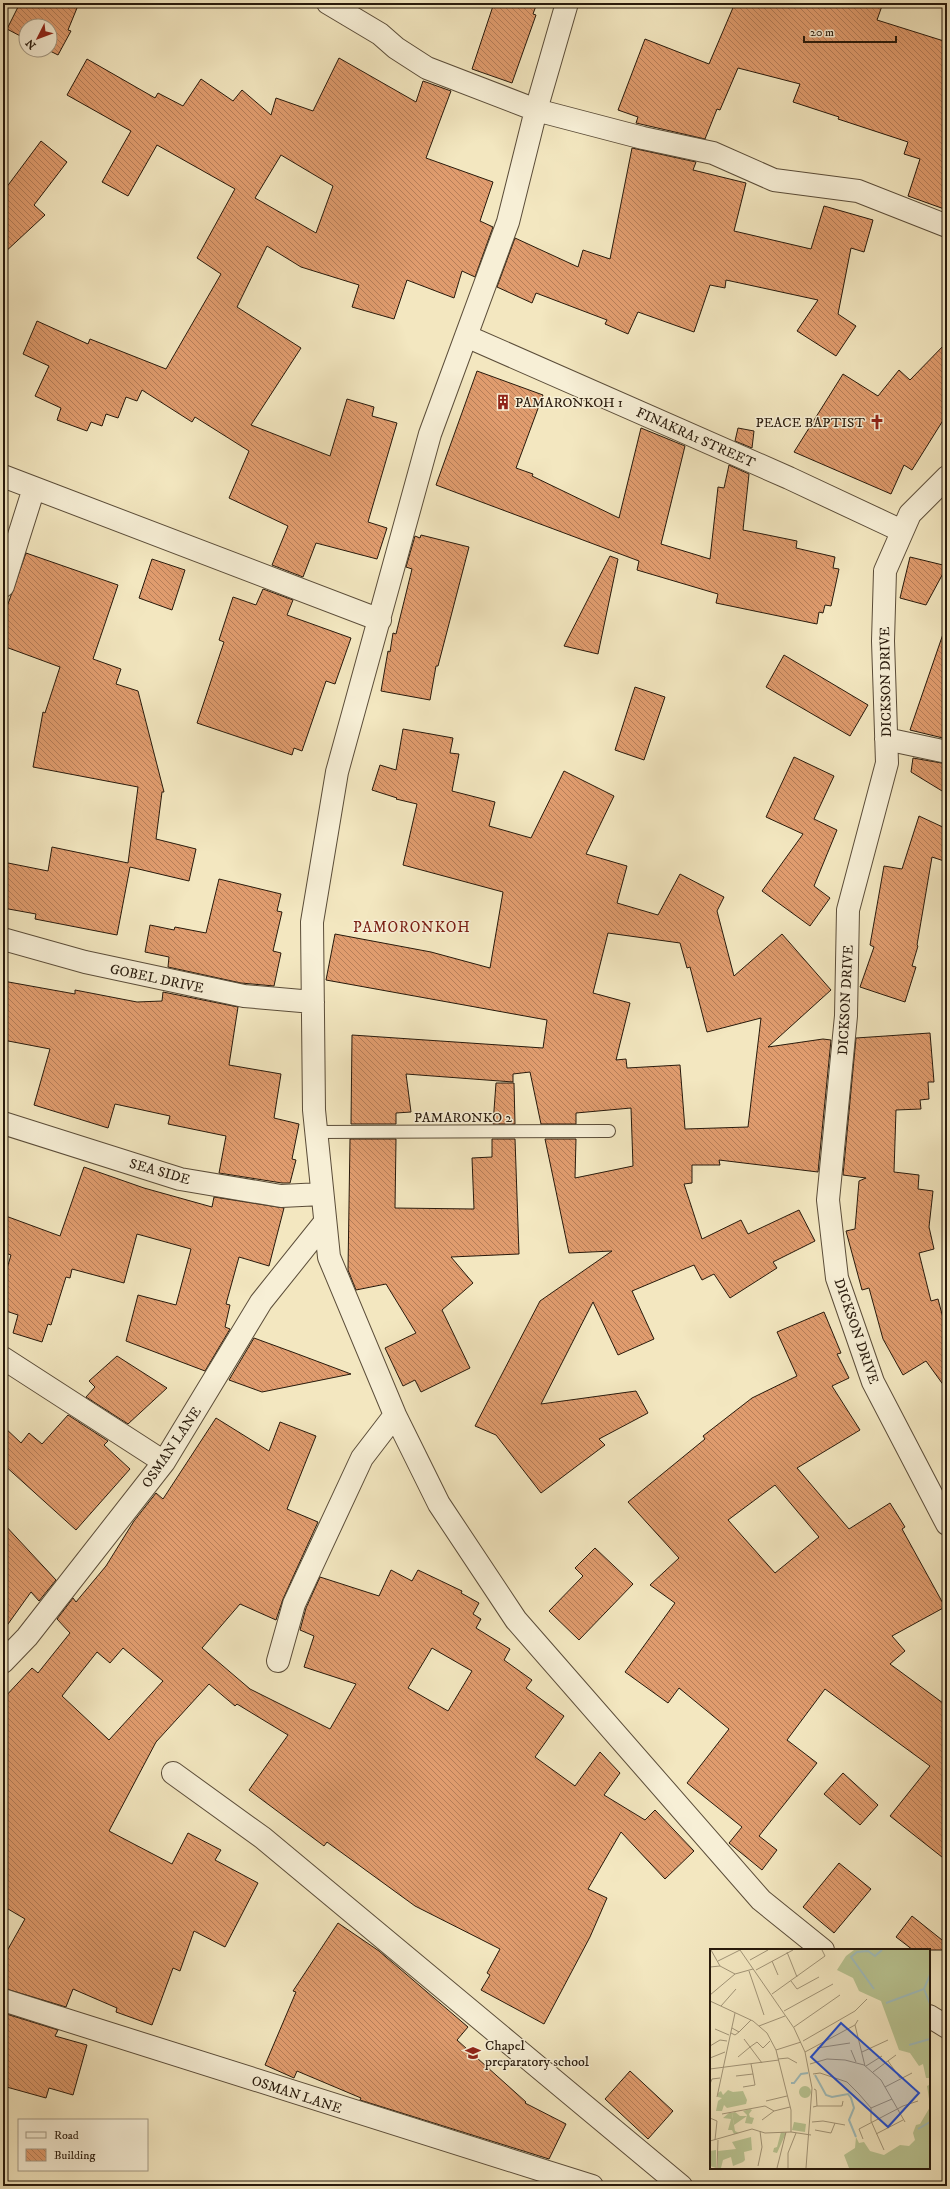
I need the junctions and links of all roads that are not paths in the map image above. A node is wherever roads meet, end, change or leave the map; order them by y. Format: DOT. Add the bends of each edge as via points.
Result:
graph roads {
  1 [pos="328,3"];
  2 [pos="567,3"];
  3 [pos="536,110"];
  4 [pos="947,226"];
  5 [pos="466,336"];
  6 [pos="3,476"];
  7 [pos="947,477"];
  8 [pos="34,488"];
  9 [pos="902,531"];
  10 [pos="3,586"];
  11 [pos="380,620"];
  12 [pos="886,739"];
  13 [pos="947,752"];
  14 [pos="3,939"];
  15 [pos="313,1002"];
  16 [pos="3,1123"];
  17 [pos="609,1131"];
  18 [pos="316,1132"];
  19 [pos="322,1194"];
  20 [pos="325,1222"];
  21 [pos="3,1358"];
  22 [pos="395,1415"];
  23 [pos="164,1462"];
  24 [pos="947,1524"];
  25 [pos="278,1661"];
  26 [pos="3,1662"];
  27 [pos="173,1773"];
  28 [pos="823,1949"];
  29 [pos="3,2000"];
  30 [pos="930,2017"];
  31 [pos="947,2027"];
  32 [pos="592,2186"];
  33 [pos="681,2186"];
  1 -- 3 [label="street" via="380,34 427,68"];
  2 -- 3 [label="street"];
  3 -- 4 [label="street" via="713,153 774,180 858,191"];
  3 -- 5 [label="street" via="508,222"];
  5 -- 9 [label="street, FINAKRA1 STREET" via="789,478"];
  5 -- 11 [label="street" via="430,434"];
  6 -- 8 [label="street"];
  7 -- 9 [label="street, DICKSON DRIVE" via="910,514"];
  8 -- 10 [label="street"];
  8 -- 11 [label="street"];
  9 -- 12 [label="street, DICKSON DRIVE" via="885,571 883,641"];
  11 -- 15 [label="street" via="337,772 312,922"];
  12 -- 13 [label="street"];
  12 -- 24 [label="street, DICKSON DRIVE" via="887,763 848,910 846,1016 828,1200 837,1278 873,1382"];
  14 -- 15 [label="street, GOBEL DRIVE" via="85,962 244,996"];
  15 -- 18 [label="street"];
  16 -- 19 [label="street, SEA SIDE" via="180,1179 281,1196"];
  17 -- 18 [label="lane, PAMARONKO 2"];
  18 -- 19 [label="street"];
  19 -- 20 [label="street"];
  20 -- 22 [label="street" via="329,1257"];
  20 -- 23 [label="street, OSMAN LANE" via="261,1302"];
  21 -- 23 [label="street"];
  22 -- 25 [label="street" via="362,1458 294,1604"];
  22 -- 28 [label="street" via="439,1504 516,1620 761,1900"];
  23 -- 26 [label="street, OSMAN LANE" via="27,1637"];
  27 -- 33 [label="street" via="263,1838"];
  29 -- 32 [label="street, OSMAN LANE"];
  30 -- 31 [label="street"];
}
